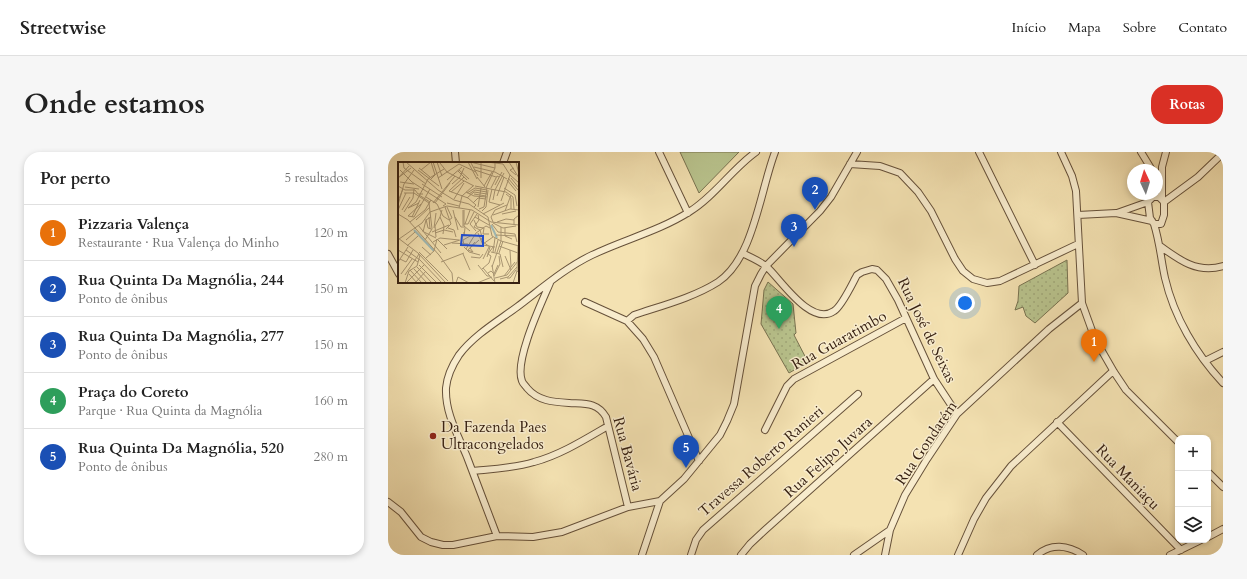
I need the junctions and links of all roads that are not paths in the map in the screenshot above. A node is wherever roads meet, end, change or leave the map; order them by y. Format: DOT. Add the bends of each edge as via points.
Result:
graph roads {
  1 [pos="455,152"];
  2 [pos="507,152"];
  3 [pos="659,152"];
  4 [pos="756,152"];
  5 [pos="776,152"];
  6 [pos="857,152"];
  7 [pos="979,152"];
  8 [pos="1061,152"];
  9 [pos="1141,152"];
  10 [pos="1166,152"];
  11 [pos="1223,153"];
  12 [pos="456,162"];
  13 [pos="503,162"];
  14 [pos="850,164"];
  15 [pos="1148,164"];
  16 [pos="1163,164"];
  17 [pos="1145,200"];
  18 [pos="1150,200"];
  19 [pos="1163,200"];
  20 [pos="688,213"];
  21 [pos="1116,213"];
  22 [pos="1078,215"];
  23 [pos="1153,223"];
  24 [pos="1161,224"];
  25 [pos="1078,244"];
  26 [pos="1160,244"];
  27 [pos="742,253"];
  28 [pos="388,254"];
  29 [pos="1035,265"];
  30 [pos="766,266"];
  31 [pos="1223,266"];
  32 [pos="398,272"];
  33 [pos="551,282"];
  34 [pos="585,302"];
  35 [pos="1082,303"];
  36 [pos="906,318"];
  37 [pos="627,320"];
  38 [pos="1223,352"];
  39 [pos="1205,362"];
  40 [pos="1113,371"];
  41 [pos="934,379"];
  42 [pos="1223,383"];
  43 [pos="858,394"];
  44 [pos="957,414"];
  45 [pos="1057,422"];
  46 [pos="608,426"];
  47 [pos="765,430"];
  48 [pos="1175,439"];
  49 [pos="699,461"];
  50 [pos="473,471"];
  51 [pos="1211,475"];
  52 [pos="1222,484"];
  53 [pos="660,501"];
  54 [pos="388,502"];
  55 [pos="628,507"];
  56 [pos="1223,529"];
  57 [pos="890,530"];
  58 [pos="1211,535"];
  59 [pos="496,536"];
  60 [pos="1195,543"];
  61 [pos="1181,550"];
  62 [pos="642,555"];
  63 [pos="691,555"];
  64 [pos="741,555"];
  65 [pos="854,555"];
  66 [pos="885,555"];
  67 [pos="958,555"];
  68 [pos="1037,555"];
  69 [pos="1083,555"];
  70 [pos="1170,555"];
  1 -- 12 [label="street"];
  2 -- 13 [label="street"];
  3 -- 20 [label="street"];
  4 -- 20 [label="street"];
  5 -- 27 [label="street" via="754,224"];
  6 -- 14 [label="street"];
  7 -- 29 [label="street"];
  8 -- 22 [label="street" via="1072,176"];
  9 -- 15 [label="street"];
  10 -- 16 [label="street"];
  11 -- 19 [label="street" via="1198,177"];
  14 -- 29 [label="street" via="880,166 900,173 918,192 955,259 963,271 973,279 987,283 1000,282"];
  14 -- 30 [label="street" via="820,211"];
  17 -- 21 [label="street"];
  18 -- 23 [label="street" via="1149,212"];
  19 -- 24 [label="street" via="1164,215"];
  20 -- 33 [label="street" via="590,256"];
  21 -- 22 [label="street"];
  21 -- 23 [label="street"];
  22 -- 25 [label="street"];
  23 -- 24 [label="street"];
  23 -- 26 [label="street"];
  24 -- 26 [label="street"];
  25 -- 29 [label="street"];
  25 -- 35 [label="street"];
  26 -- 31 [label="street" via="1184,263 1192,266 1208,269"];
  26 -- 39 [label="street" via="1165,279 1174,306 1182,326"];
  27 -- 30 [label="street, Rua José de Seixas"];
  27 -- 37 [label="street" via="732,269 704,290 634,315"];
  28 -- 32 [label="street"];
  30 -- 36 [label="street, Rua José de Seixas" via="806,307 824,315 839,307 858,275 867,270 878,270 886,279"];
  30 -- 49 [label="street" via="755,286 734,404 720,434"];
  33 -- 46 [label="street, Rua Bavária" via="524,353 520,368 522,382 540,399 585,404 602,410"];
  33 -- 50 [label="street" via="471,342 459,355 449,375 446,386 449,415"];
  34 -- 37 [label="street"];
  35 -- 40 [label="street" via="1095,339"];
  35 -- 44 [label="street, Rua Gondarém" via="1049,329"];
  36 -- 41 [label="street, Rua José de Seixas"];
  36 -- 47 [label="street, Rua Guaratimbo" via="794,379 787,386"];
  37 -- 49 [label="street" via="654,358"];
  38 -- 39 [label="street"];
  39 -- 42 [label="street"];
  40 -- 45 [label="street"];
  40 -- 48 [label="street" via="1136,402"];
  41 -- 44 [label="street, Rua José de Seixas"];
  41 -- 64 [label="street, Rua Felipo Juvara"];
  43 -- 63 [label="street, Travessa Roberto Ranieri" via="703,530"];
  44 -- 57 [label="street, Rua Gondarém" via="909,489"];
  45 -- 61 [label="street, Rua Maniaçu"];
  45 -- 67 [label="street" via="1010,466 996,483 974,519"];
  46 -- 50 [label="street" via="560,453 533,463"];
  46 -- 55 [label="street, Rua Bavária"];
  49 -- 53 [label="street"];
  50 -- 59 [label="street"];
  51 -- 52 [label="street"];
  53 -- 55 [label="street"];
  53 -- 62 [label="street"];
  54 -- 59 [label="street" via="401,512 421,537 431,542 453,545"];
  55 -- 59 [label="street" via="562,532 533,537"];
  56 -- 58 [label="street"];
  57 -- 65 [label="street"];
  57 -- 66 [label="street, Rua Gondarém"];
  60 -- 61 [label="street"];
  61 -- 70 [label="street"];
  68 -- 69 [label="street" via="1050,547 1060,546"];
}
